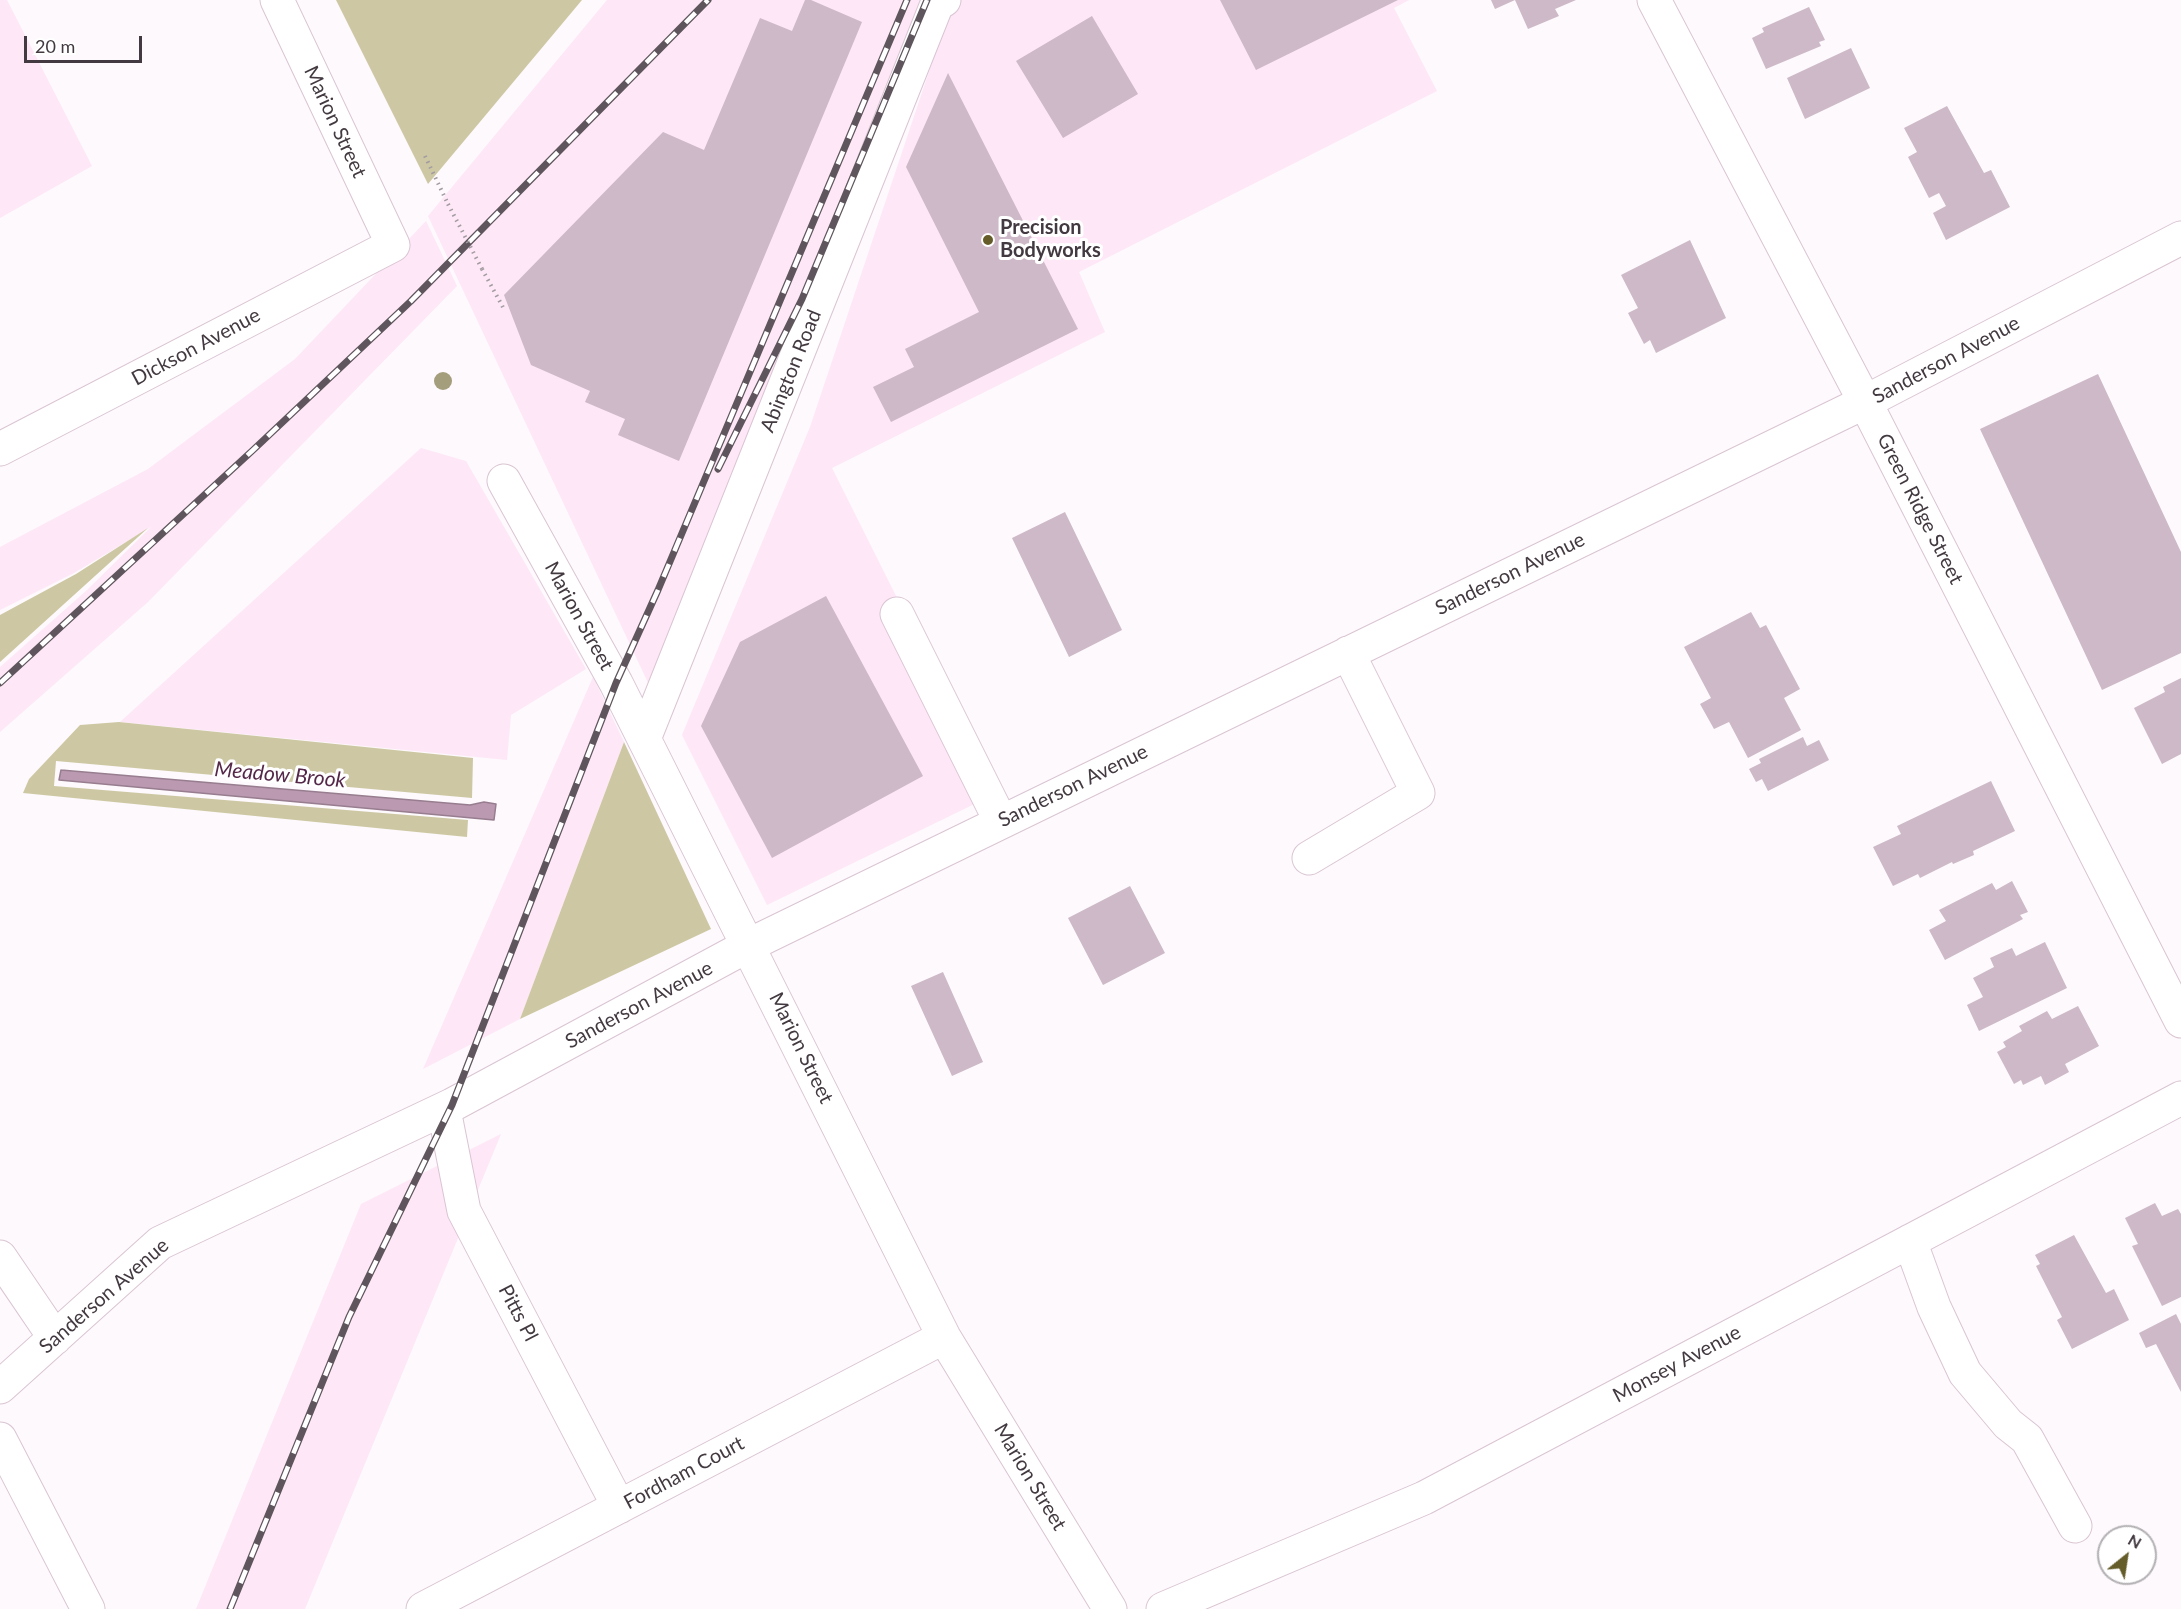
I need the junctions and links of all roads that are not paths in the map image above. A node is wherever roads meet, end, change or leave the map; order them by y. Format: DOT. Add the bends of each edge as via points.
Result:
graph roads {
  1 [pos="277,0"];
  2 [pos="1654,0"];
  3 [pos="941,2"];
  4 [pos="2181,238"];
  5 [pos="393,245"];
  6 [pos="1865,402"];
  7 [pos="0,449"];
  8 [pos="504,481"];
  9 [pos="897,614"];
  10 [pos="1348,653"];
  11 [pos="644,739"];
  12 [pos="1001,822"];
  13 [pos="1309,858"];
  14 [pos="749,945"];
  15 [pos="2181,1021"];
  16 [pos="2181,1098"];
  17 [pos="444,1110"];
  18 [pos="1910,1241"];
  19 [pos="0,1257"];
  20 [pos="944,1337"];
  21 [pos="55,1338"];
  22 [pos="0,1387"];
  23 [pos="0,1439"];
  24 [pos="619,1507"];
  25 [pos="2075,1526"];
  26 [pos="88,1609"];
  27 [pos="423,1609"];
  28 [pos="1110,1609"];
  29 [pos="1163,1609"];
  1 -- 5 [label="street, Marion Street"];
  2 -- 6 [label="street, Green Ridge Street"];
  3 -- 11 [label="street, Abington Road"];
  4 -- 6 [label="street, Sanderson Avenue"];
  5 -- 7 [label="street, Dickson Avenue"];
  6 -- 10 [label="street, Sanderson Avenue"];
  6 -- 15 [label="street, Green Ridge Street"];
  8 -- 11 [label="street, Marion Street"];
  9 -- 12 [label="street"];
  10 -- 12 [label="street, Sanderson Avenue"];
  10 -- 13 [label="street" via="1418,793"];
  11 -- 14 [label="street, Marion Street"];
  12 -- 14 [label="street, Sanderson Avenue"];
  14 -- 17 [label="street, Sanderson Avenue"];
  14 -- 20 [label="street, Marion Street"];
  16 -- 18 [label="street, Monsey Avenue"];
  17 -- 21 [label="street, Sanderson Avenue" via="160,1243"];
  17 -- 24 [label="street, Pitts Pl" via="464,1211"];
  18 -- 25 [label="street" via="1934,1307 1965,1374 2008,1424 2027,1438"];
  18 -- 29 [label="street, Monsey Avenue" via="1424,1498"];
  19 -- 21 [label="street"];
  20 -- 24 [label="street, Fordham Court"];
  20 -- 28 [label="street, Marion Street"];
  21 -- 22 [label="street, Sanderson Avenue"];
  23 -- 26 [label="street"];
  24 -- 27 [label="street, Fordham Court"];
}
